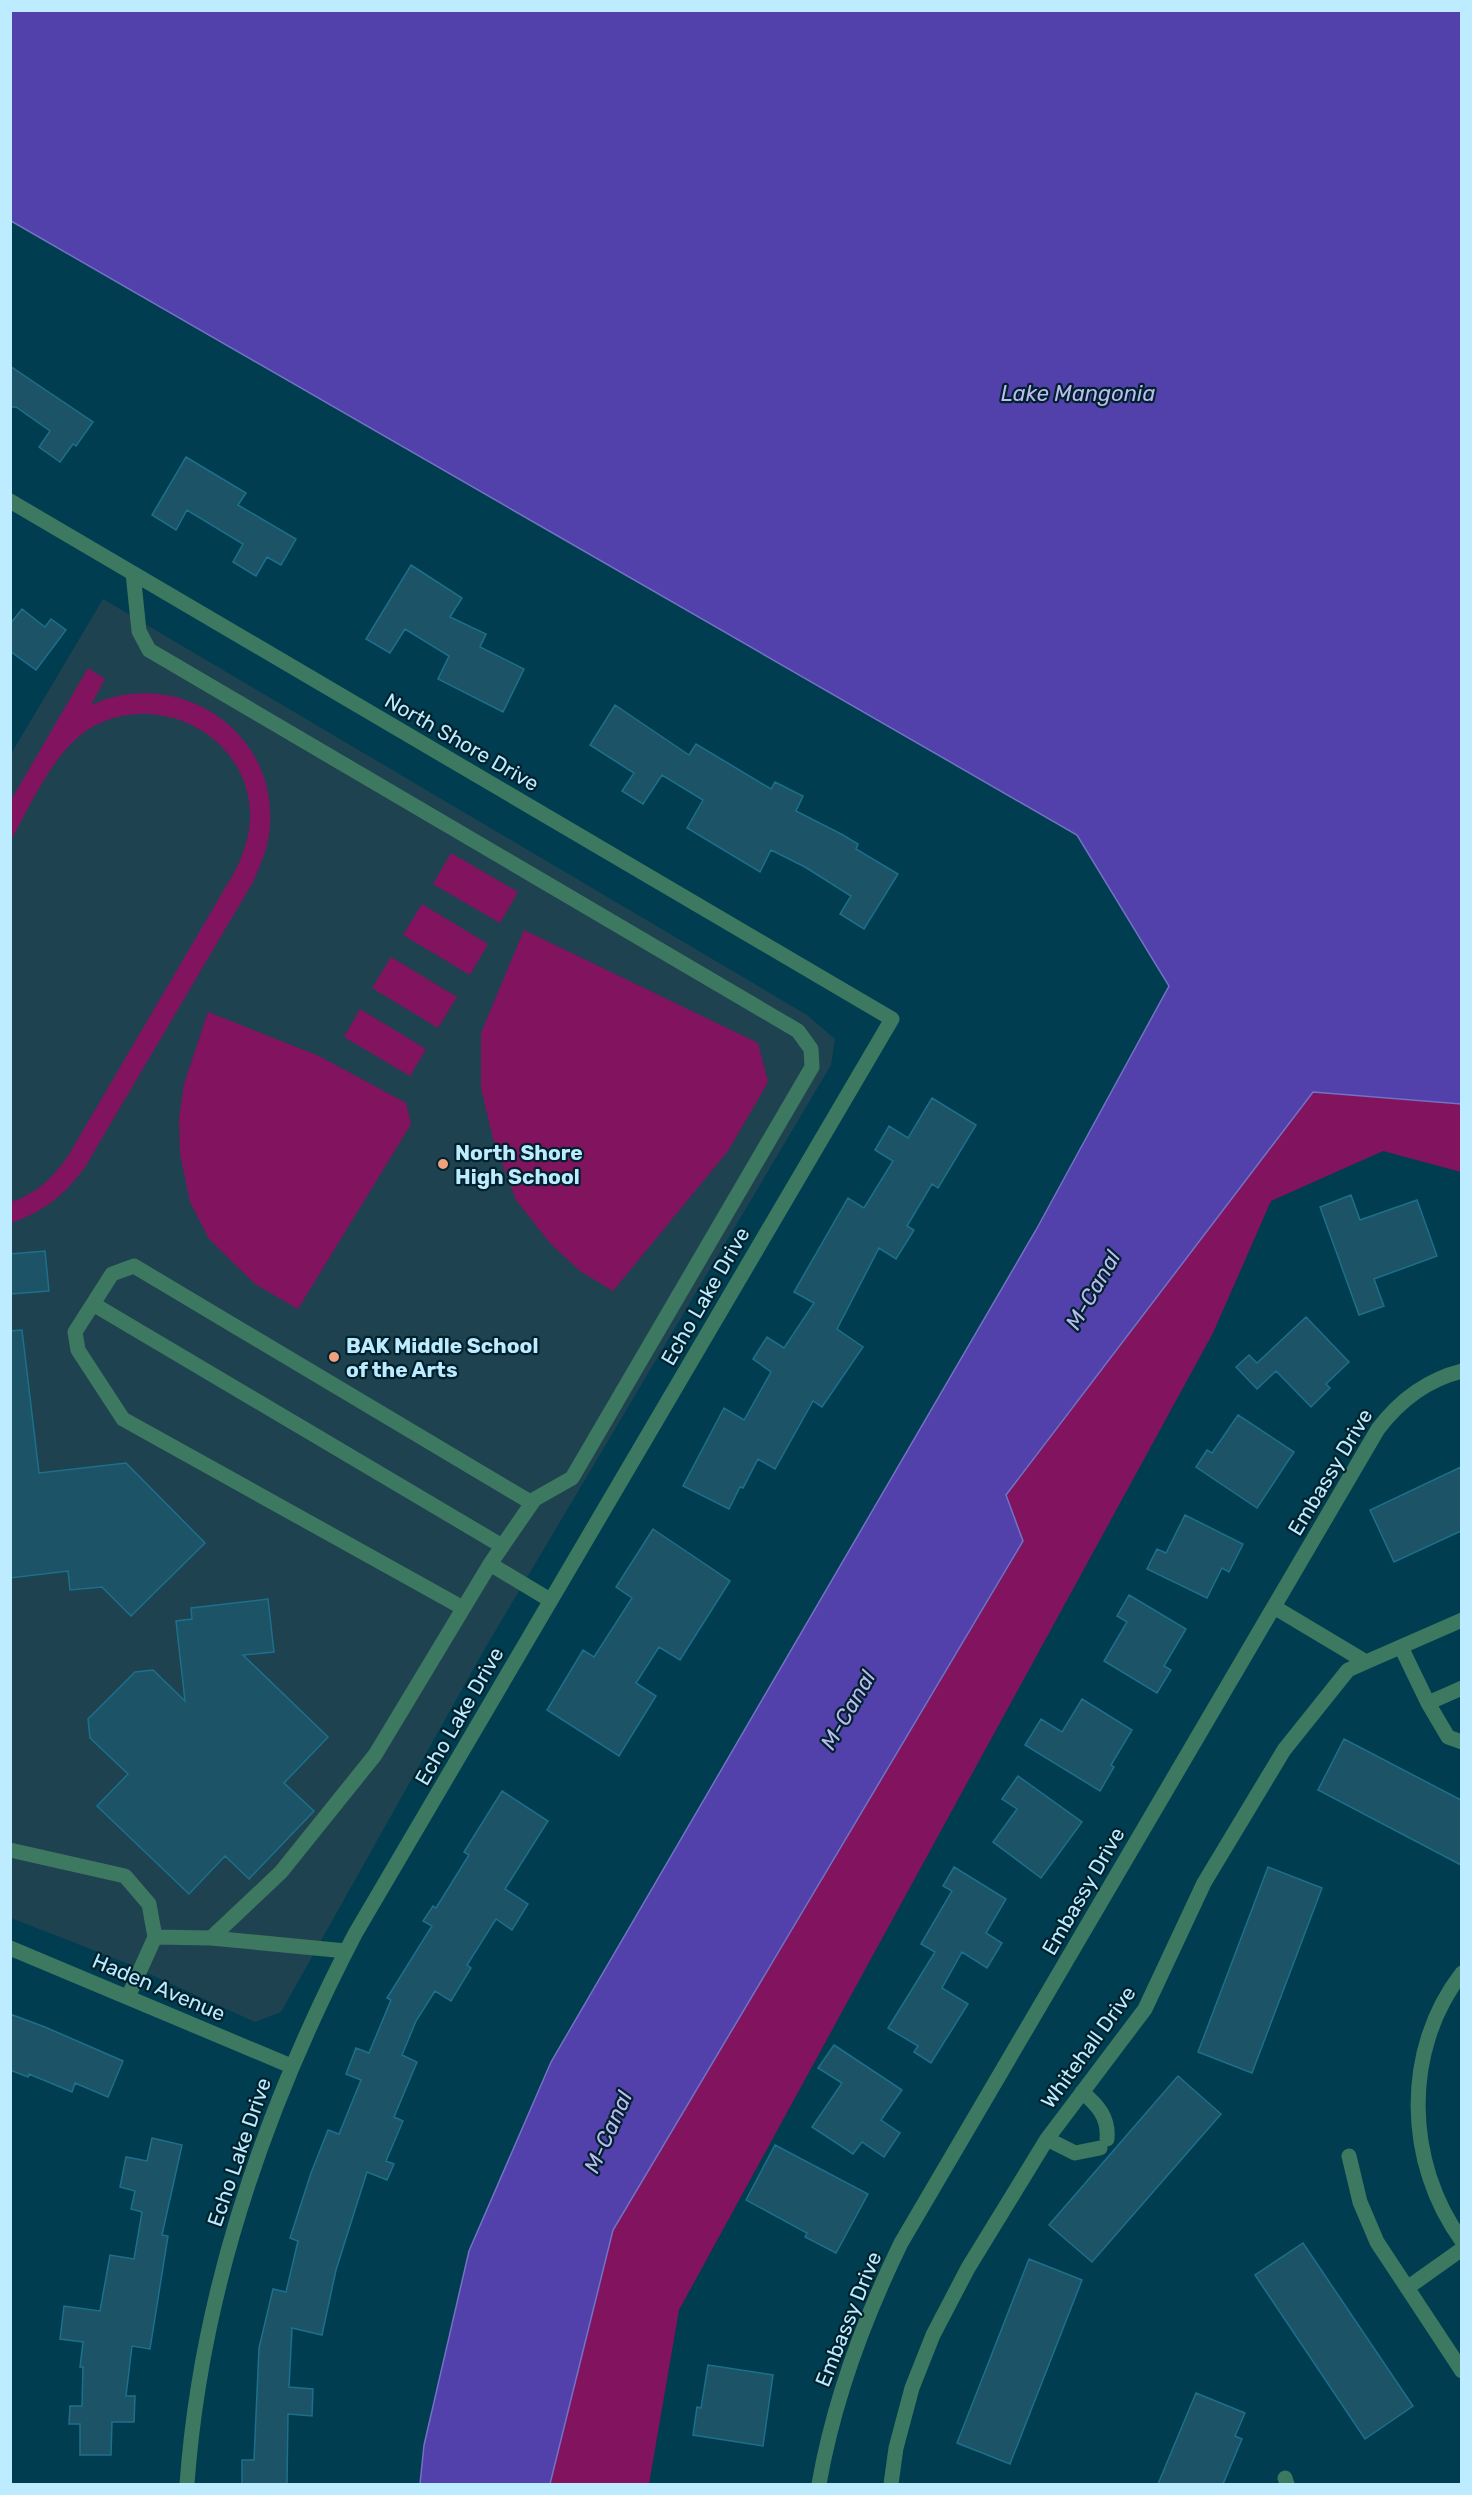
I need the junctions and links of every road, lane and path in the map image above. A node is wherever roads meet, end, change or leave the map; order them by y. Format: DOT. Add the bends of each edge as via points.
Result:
graph roads {
  1 [pos="10,501"];
  2 [pos="133,573"];
  3 [pos="892,1019"];
  4 [pos="93,1304"];
  5 [pos="1461,1371"];
  6 [pos="532,1503"];
  7 [pos="502,1546"];
  8 [pos="490,1564"];
  9 [pos="550,1600"];
  10 [pos="1274,1607"];
  11 [pos="463,1608"];
  12 [pos="1461,1620"];
  13 [pos="1401,1647"];
  14 [pos="1366,1662"];
  15 [pos="1461,1688"];
  16 [pos="1428,1703"];
  17 [pos="1461,1742"];
  18 [pos="10,1850"];
  19 [pos="155,1937"];
  20 [pos="211,1938"];
  21 [pos="10,1948"];
  22 [pos="346,1951"];
  23 [pos="1461,1973"];
  24 [pos="128,1997"];
  25 [pos="291,2066"];
  26 [pos="1082,2092"];
  27 [pos="1047,2139"];
  28 [pos="1349,2156"];
  29 [pos="1461,2241"];
  30 [pos="1461,2249"];
  31 [pos="1407,2288"];
  32 [pos="1461,2371"];
  33 [pos="187,2484"];
  34 [pos="819,2484"];
  35 [pos="891,2484"];
  1 -- 2 [label="street, North Shore Drive"];
  2 -- 3 [label="street, North Shore Drive"];
  2 -- 6 [label="street" via="139,630 149,650 798,1032 811,1049 812,1067 572,1478"];
  3 -- 9 [label="street, Echo Lake Drive"];
  4 -- 6 [label="street" via="112,1274 134,1266"];
  4 -- 7 [label="street"];
  4 -- 11 [label="street" via="75,1332 78,1350 123,1419"];
  5 -- 10 [label="street, Embassy Drive" via="1425,1385 1388,1416"];
  6 -- 7 [label="street"];
  7 -- 8 [label="street"];
  8 -- 9 [label="street"];
  8 -- 11 [label="street"];
  9 -- 22 [label="street, Echo Lake Drive"];
  10 -- 14 [label="street"];
  10 -- 34 [label="street, Embassy Drive" via="901,2243 850,2359"];
  11 -- 20 [label="street" via="375,1755 281,1872"];
  12 -- 13 [label="street, Whitehall Drive"];
  13 -- 14 [label="street, Whitehall Drive"];
  13 -- 16 [label="street"];
  14 -- 26 [label="street, Whitehall Drive" via="1348,1670 1284,1750 1204,1883 1145,2009"];
  15 -- 16 [label="street"];
  16 -- 17 [label="street" via="1448,1737"];
  18 -- 19 [label="street" via="125,1876 148,1904"];
  19 -- 20 [label="street"];
  19 -- 24 [label="street"];
  20 -- 22 [label="street"];
  21 -- 24 [label="street, Haden Avenue"];
  22 -- 25 [label="street, Echo Lake Drive"];
  23 -- 29 [label="street" via="1428,2040 1417,2093 1418,2129 1425,2164 1437,2197"];
  24 -- 25 [label="street, Haden Avenue"];
  25 -- 33 [label="street, Echo Lake Drive" via="260,2148 218,2292 198,2396"];
  26 -- 27 [label="street, Whitehall Drive"];
  26 -- 27 [label="street" via="1094,2101 1108,2127 1104,2144 1075,2153"];
  27 -- 35 [label="street, Whitehall Drive" via="968,2268 933,2335 906,2406"];
  28 -- 31 [label="street" via="1360,2202 1377,2242"];
  30 -- 31 [label="street"];
  31 -- 32 [label="street"];
}
